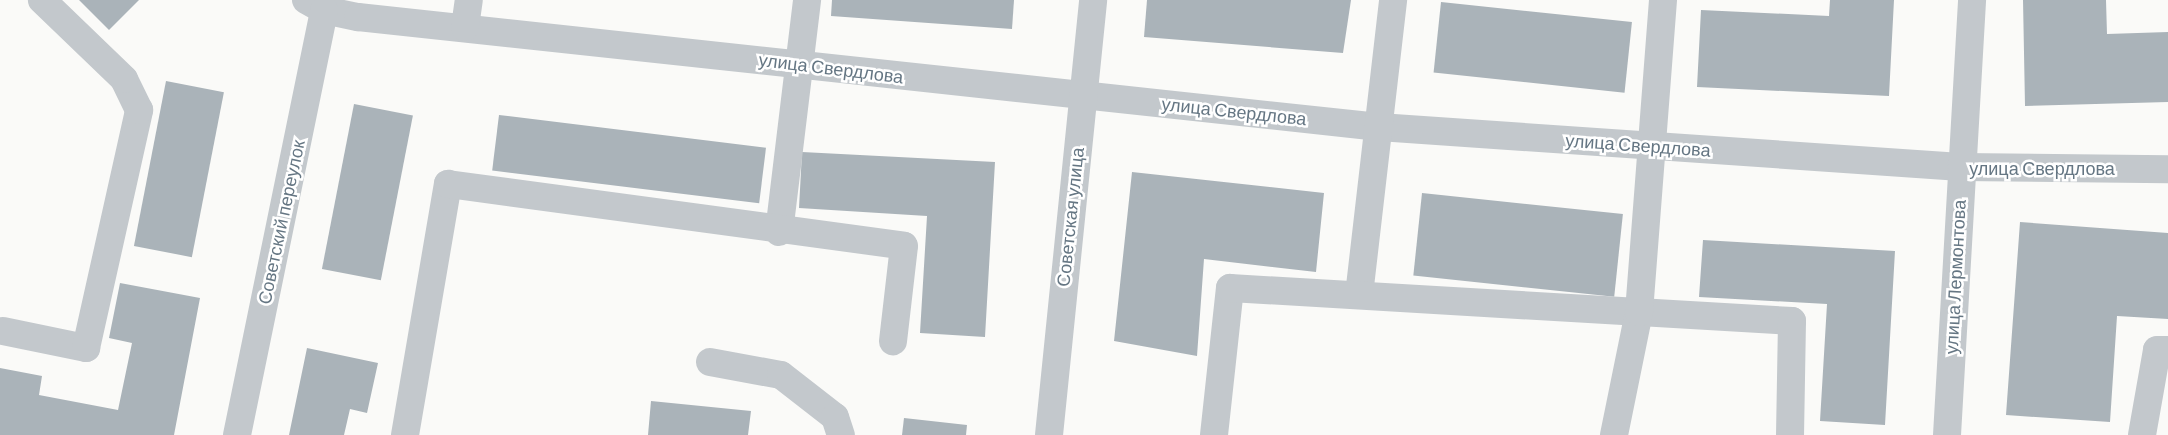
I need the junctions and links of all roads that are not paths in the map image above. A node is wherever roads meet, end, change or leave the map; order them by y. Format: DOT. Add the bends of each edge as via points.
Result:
graph roads {
  1 [pos="42,0"];
  2 [pos="469,0"];
  3 [pos="807,0"];
  4 [pos="1093,0"];
  5 [pos="1393,0"];
  6 [pos="1663,0"];
  7 [pos="1972,0"];
  8 [pos="315,5"];
  9 [pos="465,27"];
  10 [pos="799,64"];
  11 [pos="1083,96"];
  12 [pos="1379,127"];
  13 [pos="1652,145"];
  14 [pos="1960,167"];
  15 [pos="2168,169"];
  16 [pos="779,232"];
  17 [pos="1360,295"];
  18 [pos="1639,312"];
  19 [pos="4,330"];
  20 [pos="893,341"];
  21 [pos="2168,350"];
  22 [pos="710,362"];
  23 [pos="237,435"];
  24 [pos="405,435"];
  25 [pos="841,435"];
  26 [pos="1049,435"];
  27 [pos="1214,435"];
  28 [pos="1614,435"];
  29 [pos="1790,435"];
  30 [pos="1947,435"];
  31 [pos="2142,435"];
  1 -- 19 [label="street" via="124,79 139,110 86,348"];
  2 -- 9 [label="street"];
  3 -- 10 [label="street"];
  4 -- 11 [label="street, Советская улица"];
  5 -- 12 [label="street"];
  6 -- 13 [label="street"];
  7 -- 14 [label="street, улица Лермонтова"];
  8 -- 9 [label="street, улица Свердлова"];
  8 -- 23 [label="street, Советский переулок"];
  9 -- 10 [label="street, улица Свердлова"];
  10 -- 11 [label="street, улица Свердлова"];
  10 -- 16 [label="street"];
  11 -- 12 [label="street, улица Свердлова"];
  11 -- 26 [label="street, Советская улица"];
  12 -- 13 [label="street, улица Свердлова"];
  12 -- 17 [label="street"];
  13 -- 14 [label="street, улица Свердлова"];
  13 -- 18 [label="street"];
  14 -- 15 [label="street, улица Свердлова"];
  14 -- 30 [label="street, улица Лермонтова"];
  16 -- 20 [label="street" via="904,246"];
  16 -- 24 [label="street" via="448,184"];
  17 -- 18 [label="street"];
  17 -- 27 [label="street" via="1230,288"];
  18 -- 28 [label="street"];
  18 -- 29 [label="street" via="1792,321"];
  21 -- 31 [label="street" via="2157,350"];
  22 -- 25 [label="street" via="782,375 835,417"];
}
